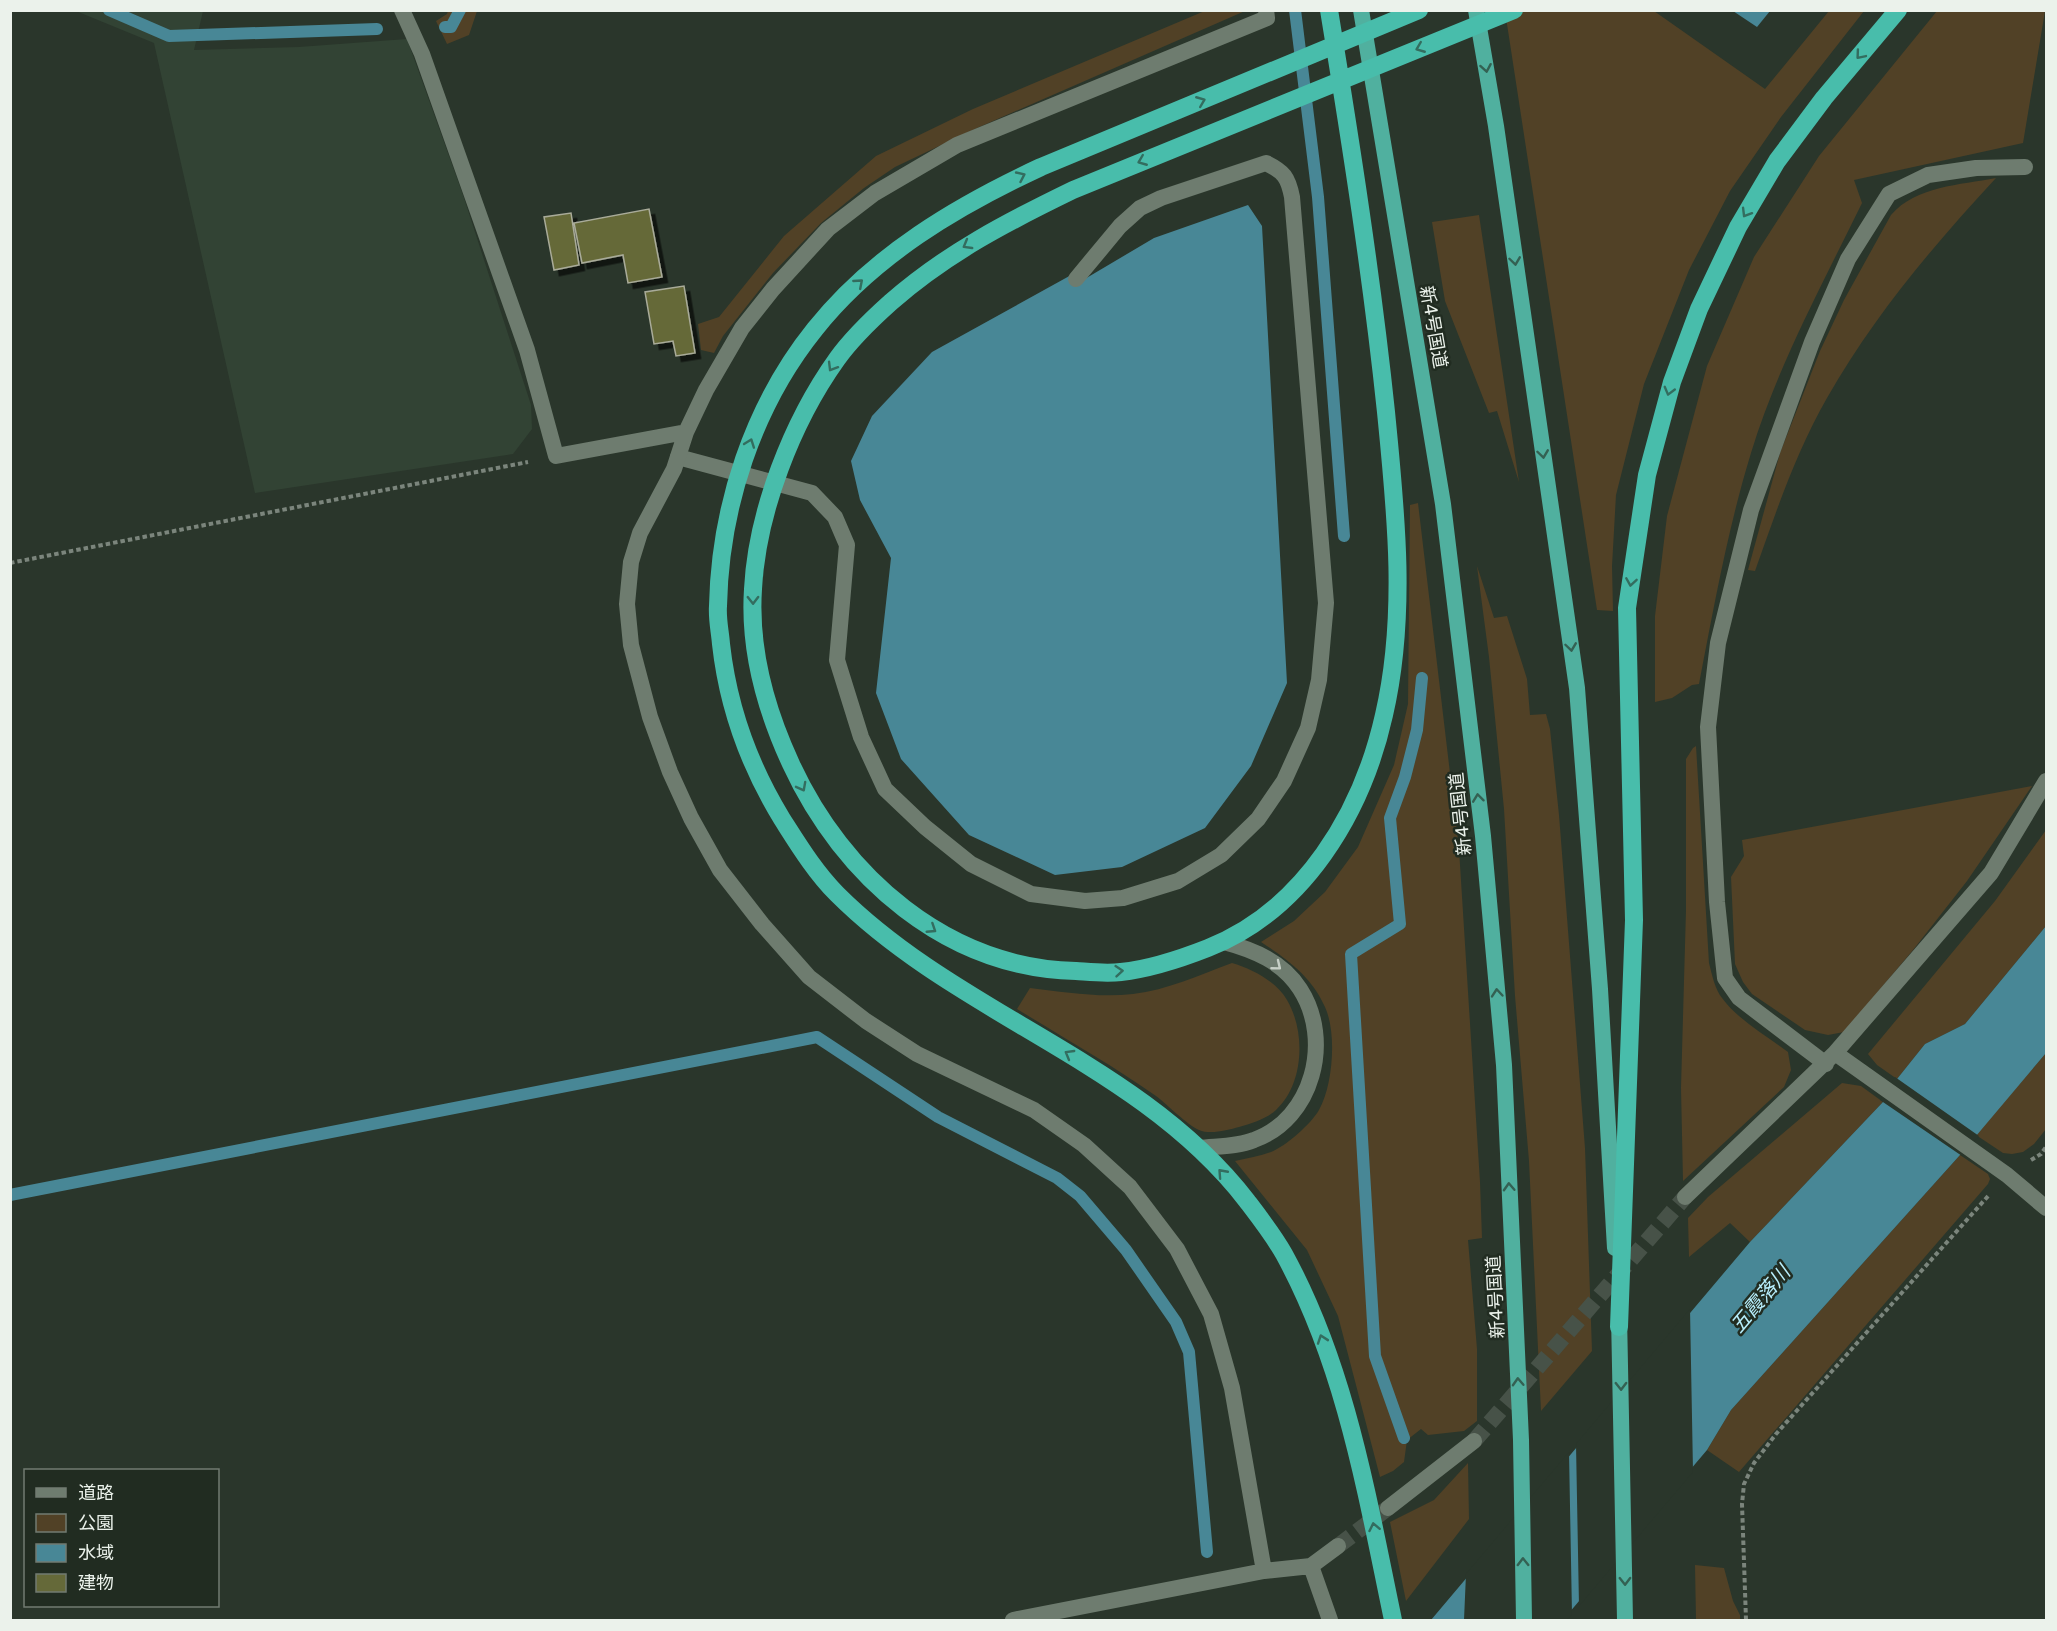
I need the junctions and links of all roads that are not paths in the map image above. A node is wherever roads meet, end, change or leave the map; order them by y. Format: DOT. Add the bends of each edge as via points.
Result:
graph roads {
  1 [pos="402,10"];
  2 [pos="1266,10"];
  3 [pos="1329,10"];
  4 [pos="1361,10"];
  5 [pos="1419,10"];
  6 [pos="1476,10"];
  7 [pos="1514,10"];
  8 [pos="1898,10"];
  9 [pos="2025,167"];
  10 [pos="1076,279"];
  11 [pos="686,432"];
  12 [pos="678,457"];
  13 [pos="2046,781"];
  14 [pos="1224,942"];
  15 [pos="1831,1059"];
  16 [pos="1199,1148"];
  17 [pos="1685,1197"];
  18 [pos="2046,1208"];
  19 [pos="1619,1327"];
  20 [pos="1474,1442"];
  21 [pos="1388,1508"];
  22 [pos="1338,1546"];
  23 [pos="1311,1566"];
  24 [pos="1264,1571"];
  25 [pos="1625,1619"];
  26 [pos="1013,1620"];
  27 [pos="1330,1620"];
  28 [pos="1393,1620"];
  29 [pos="1524,1620"];
  1 -- 11 [label="street" via="422,54 527,350 556,456"];
  2 -- 11 [label="street" via="1267,18 957,145 875,193 828,229 742,328"];
  3 -- 14 [label="highway" via="1378,332 1398,554 1395,640 1386,709 1371,765 1346,821 1311,871 1277,908"];
  29 -- 4 [label="highway, 新4号国道, one-way" via="1521,1440 1504,1065 1483,836 1443,504"];
  16 -- 5 [label="highway, one-way" via="1140,1099 1005,1017 886,938 834,891 797,843 764,790 740,736 724,671 717,609 724,539 736,481 756,428 783,375 814,329 847,293 896,250 994,189 1041,167"];
  6 -- 19 [label="highway, one-way" via="1577,688 1600,989"];
  7 -- 14 [label="highway, one-way" via="1073,190 959,249 878,314 837,358 803,414 778,473 759,542 753,591 754,631 763,686 776,732 802,788 835,840 868,878 904,910 940,934 994,957 1049,970 1119,972 1179,960"];
  8 -- 19 [label="highway, one-way" via="1777,161 1738,227 1695,319 1672,382 1647,476 1627,608 1634,920"];
  9 -- 15 [label="street" via="1976,168 1928,175 1889,195 1848,260 1812,342 1751,510 1718,643 1708,727 1725,978 1739,998"];
  10 -- 12 [label="street" via="1120,226 1140,208 1161,198 1266,163 1281,170 1289,183 1326,603 1318,680 1308,728 1284,781 1258,819 1221,855 1178,881 1123,898 1086,901 1031,894 971,864 925,827 885,789 861,737 837,660 847,546 835,518 812,494"];
  11 -- 12 [label="street"];
  12 -- 24 [label="street" via="640,533 631,562 627,604 631,645 650,717 691,818 720,870 809,977 917,1054 1034,1110 1084,1145 1130,1186 1177,1249 1211,1314 1232,1388"];
  13 -- 15 [label="street" via="1991,873"];
  14 -- 16 [label="street, one-way" via="1253,950 1278,965 1300,988 1312,1012 1316,1040 1314,1072 1290,1116 1272,1131 1254,1141"];
  15 -- 17 [label="street"];
  15 -- 18 [label="street" via="1868,1077 2007,1175"];
  28 -- 16 [label="highway, one-way" via="1357,1452 1313,1311 1282,1250 1245,1198"];
  19 -- 25 [label="highway, one-way"];
  20 -- 21 [label="street"];
  22 -- 23 [label="street"];
  23 -- 24 [label="street"];
  23 -- 27 [label="street"];
  24 -- 26 [label="street"];
}
